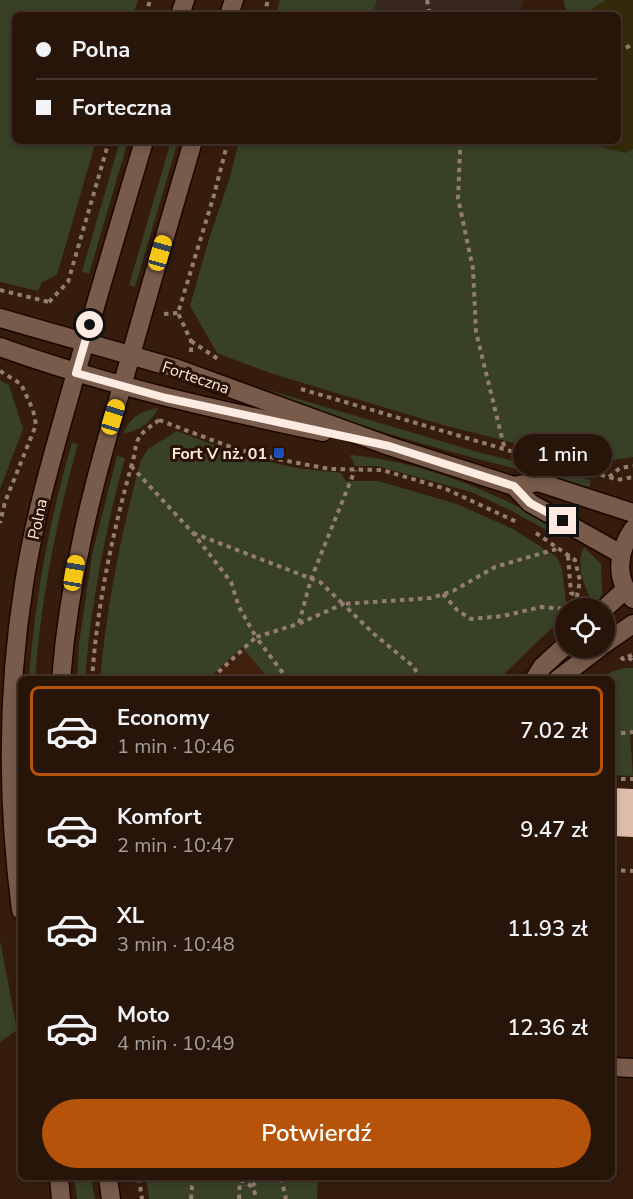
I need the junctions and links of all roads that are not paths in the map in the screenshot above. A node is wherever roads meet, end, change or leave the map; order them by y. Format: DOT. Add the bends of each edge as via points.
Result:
graph roads {
  1 [pos="143,144"];
  2 [pos="192,144"];
  3 [pos="0,318"];
  4 [pos="85,343"];
  5 [pos="0,347"];
  6 [pos="130,355"];
  7 [pos="76,373"];
  8 [pos="122,386"];
  9 [pos="389,446"];
  10 [pos="514,486"];
  11 [pos="633,513"];
  12 [pos="633,529"];
  13 [pos="621,554"];
  14 [pos="629,594"];
  15 [pos="615,602"];
  16 [pos="633,624"];
  17 [pos="615,636"];
  18 [pos="555,655"];
  19 [pos="585,658"];
  20 [pos="61,676"];
  21 [pos="536,676"];
  22 [pos="561,676"];
  23 [pos="18,879"];
  24 [pos="615,1067"];
  25 [pos="633,1068"];
  26 [pos="58,1180"];
  27 [pos="108,1180"];
  28 [pos="62,1199"];
  29 [pos="111,1199"];
  1 -- 4 [label="street, Polna"];
  2 -- 6 [label="street"];
  3 -- 4 [label="street, Forteczna"];
  4 -- 6 [label="street, Forteczna"];
  4 -- 7 [label="street, Polna"];
  5 -- 7 [label="street, Forteczna"];
  6 -- 8 [label="street"];
  6 -- 9 [label="street, Forteczna"];
  7 -- 8 [label="street, Forteczna"];
  7 -- 23 [label="street, Polna" via="36,522 17,642 11,785"];
  8 -- 9 [label="street, Forteczna"];
  8 -- 20 [label="street" via="82,530"];
  9 -- 10 [label="street, Forteczna"];
  10 -- 11 [label="street" via="538,482"];
  10 -- 13 [label="street, Forteczna" via="530,503"];
  12 -- 13 [label="street"];
  13 -- 14 [label="street" via="620,572"];
  14 -- 15 [label="street"];
  16 -- 17 [label="street"];
  18 -- 21 [label="street"];
  19 -- 22 [label="street"];
  24 -- 25 [label="street"];
  26 -- 28 [label="street"];
  27 -- 29 [label="street"];
}
